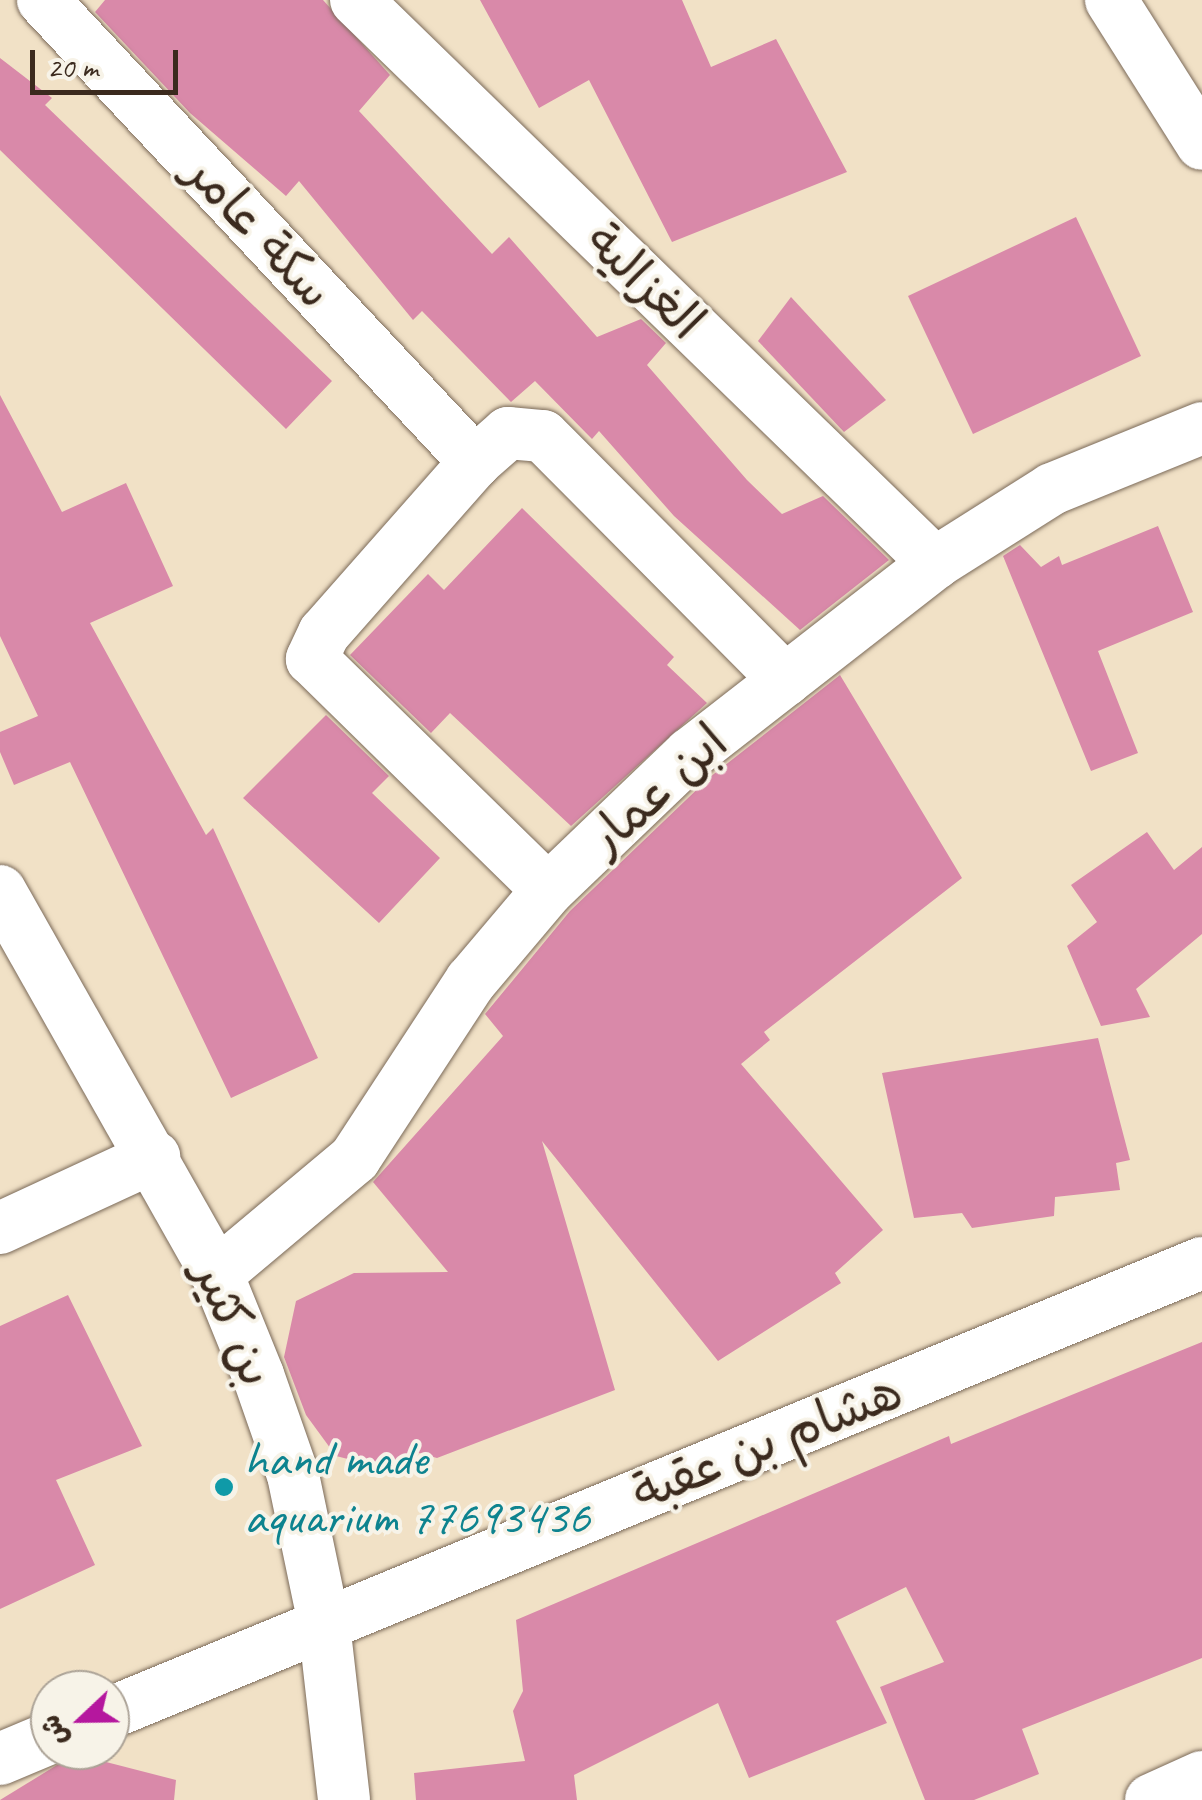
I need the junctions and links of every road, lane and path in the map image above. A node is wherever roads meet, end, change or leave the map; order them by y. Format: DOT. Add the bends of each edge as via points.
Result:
graph roads {
  1 [pos="42,0"];
  2 [pos="356,0"];
  3 [pos="1111,0"];
  4 [pos="1202,144"];
  5 [pos="1202,428"];
  6 [pos="475,462"];
  7 [pos="936,563"];
  8 [pos="785,680"];
  9 [pos="548,890"];
  10 [pos="0,891"];
  11 [pos="154,1157"];
  12 [pos="0,1228"];
  13 [pos="1202,1262"];
  14 [pos="218,1274"];
  15 [pos="324,1624"];
  16 [pos="130,1705"];
  17 [pos="30,1747"];
  18 [pos="0,1760"];
  19 [pos="1202,1777"];
  20 [pos="344,1800"];
  21 [pos="1151,1800"];
  1 -- 6 [label="street, سكة عامر"];
  2 -- 7 [label="street, الغزالية"];
  3 -- 4 [label="street"];
  5 -- 7 [label="street, ابن عمار" via="1052,489"];
  6 -- 8 [label="street" via="508,434 543,436"];
  6 -- 9 [label="street" via="324,633 312,659"];
  7 -- 8 [label="street, ابن عمار"];
  8 -- 9 [label="street, ابن عمار" via="690,754"];
  9 -- 14 [label="street, ابن عمار" via="470,982 354,1158"];
  10 -- 11 [label="street, بن كثير"];
  11 -- 12 [label="street"];
  11 -- 14 [label="street, بن كثير"];
  13 -- 15 [label="street, هشام بن عقبة"];
  14 -- 15 [label="street, بن كثير" via="293,1476"];
  15 -- 16 [label="street, هشام بن عقبة"];
  15 -- 20 [label="street, بن كثير"];
  17 -- 18 [label="street"];
  19 -- 21 [label="street"];
}
